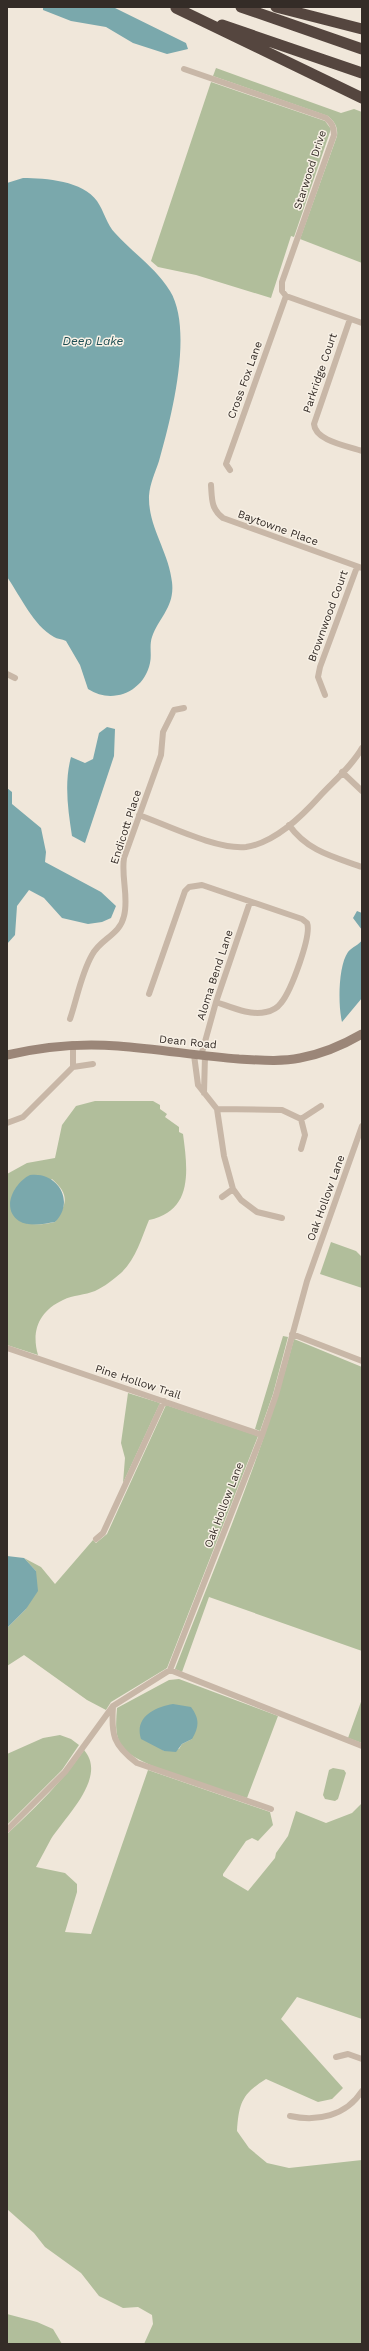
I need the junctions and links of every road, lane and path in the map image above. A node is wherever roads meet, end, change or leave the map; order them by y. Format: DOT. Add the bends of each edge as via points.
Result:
graph roads {
  1 [pos="240,7"];
  2 [pos="276,7"];
  3 [pos="174,8"];
  4 [pos="362,29"];
  5 [pos="362,49"];
  6 [pos="184,69"];
  7 [pos="362,73"];
  8 [pos="326,80"];
  9 [pos="362,92"];
  10 [pos="362,98"];
  11 [pos="286,296"];
  12 [pos="350,319"];
  13 [pos="362,323"];
  14 [pos="362,451"];
  15 [pos="230,470"];
  16 [pos="211,485"];
  17 [pos="359,568"];
  18 [pos="7,674"];
  19 [pos="15,678"];
  20 [pos="325,695"];
  21 [pos="184,708"];
  22 [pos="362,748"];
  23 [pos="342,772"];
  24 [pos="362,791"];
  25 [pos="139,815"];
  26 [pos="289,825"];
  27 [pos="362,867"];
  28 [pos="250,902"];
  29 [pos="149,994"];
  30 [pos="216,1002"];
  31 [pos="70,1019"];
  32 [pos="362,1035"];
  33 [pos="73,1044"];
  34 [pos="7,1055"];
  35 [pos="200,1056"];
  36 [pos="93,1064"];
  37 [pos="73,1067"];
  38 [pos="204,1093"];
  39 [pos="321,1106"];
  40 [pos="218,1109"];
  41 [pos="301,1119"];
  42 [pos="7,1123"];
  43 [pos="362,1126"];
  44 [pos="301,1149"];
  45 [pos="233,1189"];
  46 [pos="222,1197"];
  47 [pos="282,1218"];
  48 [pos="292,1334"];
  49 [pos="7,1348"];
  50 [pos="362,1361"];
  51 [pos="164,1401"];
  52 [pos="262,1435"];
  53 [pos="96,1539"];
  54 [pos="170,1670"];
  55 [pos="114,1706"];
  56 [pos="362,1746"];
  57 [pos="271,1809"];
  58 [pos="7,1830"];
  59 [pos="336,2057"];
  60 [pos="362,2059"];
  61 [pos="362,2091"];
  62 [pos="290,2116"];
  1 -- 5 [label="highway"];
  2 -- 4 [label="highway"];
  3 -- 7 [label="highway"];
  3 -- 8 [label="highway"];
  6 -- 11 [label="street, Starwood Drive" via="326,118 334,128 334,135 282,282 282,290"];
  8 -- 9 [label="highway"];
  8 -- 10 [label="highway"];
  11 -- 12 [label="street"];
  11 -- 15 [label="street, Cross Fox Lane" via="226,464"];
  12 -- 13 [label="street"];
  12 -- 14 [label="street, Parkridge Court" via="314,424 316,432 323,437"];
  16 -- 17 [label="street, Baytowne Place" via="212,503 217,514 223,518"];
  17 -- 20 [label="street, Brownwood Court" via="320,667 318,677"];
  18 -- 19 [label="street"];
  21 -- 25 [label="street, Endicott Place" via="174,710 163,732 161,755"];
  22 -- 23 [label="street"];
  23 -- 24 [label="street"];
  23 -- 26 [label="street" via="314,803"];
  25 -- 26 [label="street" via="218,844 246,847 257,844"];
  25 -- 31 [label="street, Endicott Place" via="123,865 126,900 124,917 115,934 99,944 91,956"];
  26 -- 27 [label="street" via="298,838 315,850"];
  28 -- 29 [label="street" via="202,885 189,887 185,891"];
  28 -- 30 [label="street, Aloma Bend Lane"];
  28 -- 30 [label="street" via="302,919 309,928 309,935 288,993 274,1008 259,1013 249,1012"];
  30 -- 35 [label="street, Aloma Bend Lane"];
  32 -- 35 [label="main road, Dean Road" via="326,1051 299,1058 262,1060"];
  33 -- 34 [label="main road, Dean Road" via="47,1046"];
  33 -- 35 [label="main road, Dean Road" via="118,1046"];
  33 -- 37 [label="street"];
  35 -- 38 [label="street, Aloma Bend Lane"];
  35 -- 38 [label="street, Aloma Bend Lane" via="198,1085"];
  36 -- 37 [label="street"];
  37 -- 42 [label="street" via="23,1117"];
  38 -- 40 [label="street, Aloma Bend Lane"];
  39 -- 41 [label="street"];
  40 -- 41 [label="street" via="282,1110"];
  40 -- 45 [label="street" via="224,1156"];
  41 -- 44 [label="street" via="305,1135"];
  43 -- 48 [label="street, Oak Hollow Lane" via="307,1281"];
  45 -- 46 [label="street"];
  45 -- 47 [label="street" via="241,1200 257,1212"];
  48 -- 50 [label="street"];
  48 -- 52 [label="street, Oak Hollow Lane" via="276,1395"];
  49 -- 51 [label="street, Pine Hollow Trail"];
  51 -- 52 [label="street, Pine Hollow Trail"];
  51 -- 53 [label="street" via="104,1533"];
  52 -- 54 [label="street, Oak Hollow Lane"];
  54 -- 55 [label="street"];
  54 -- 56 [label="street"];
  55 -- 57 [label="street" via="112,1730 120,1750 137,1763"];
  55 -- 58 [label="street" via="65,1772"];
  59 -- 60 [label="street" via="348,2054"];
  61 -- 62 [label="street" via="345,2108 327,2117 304,2119"];
}
